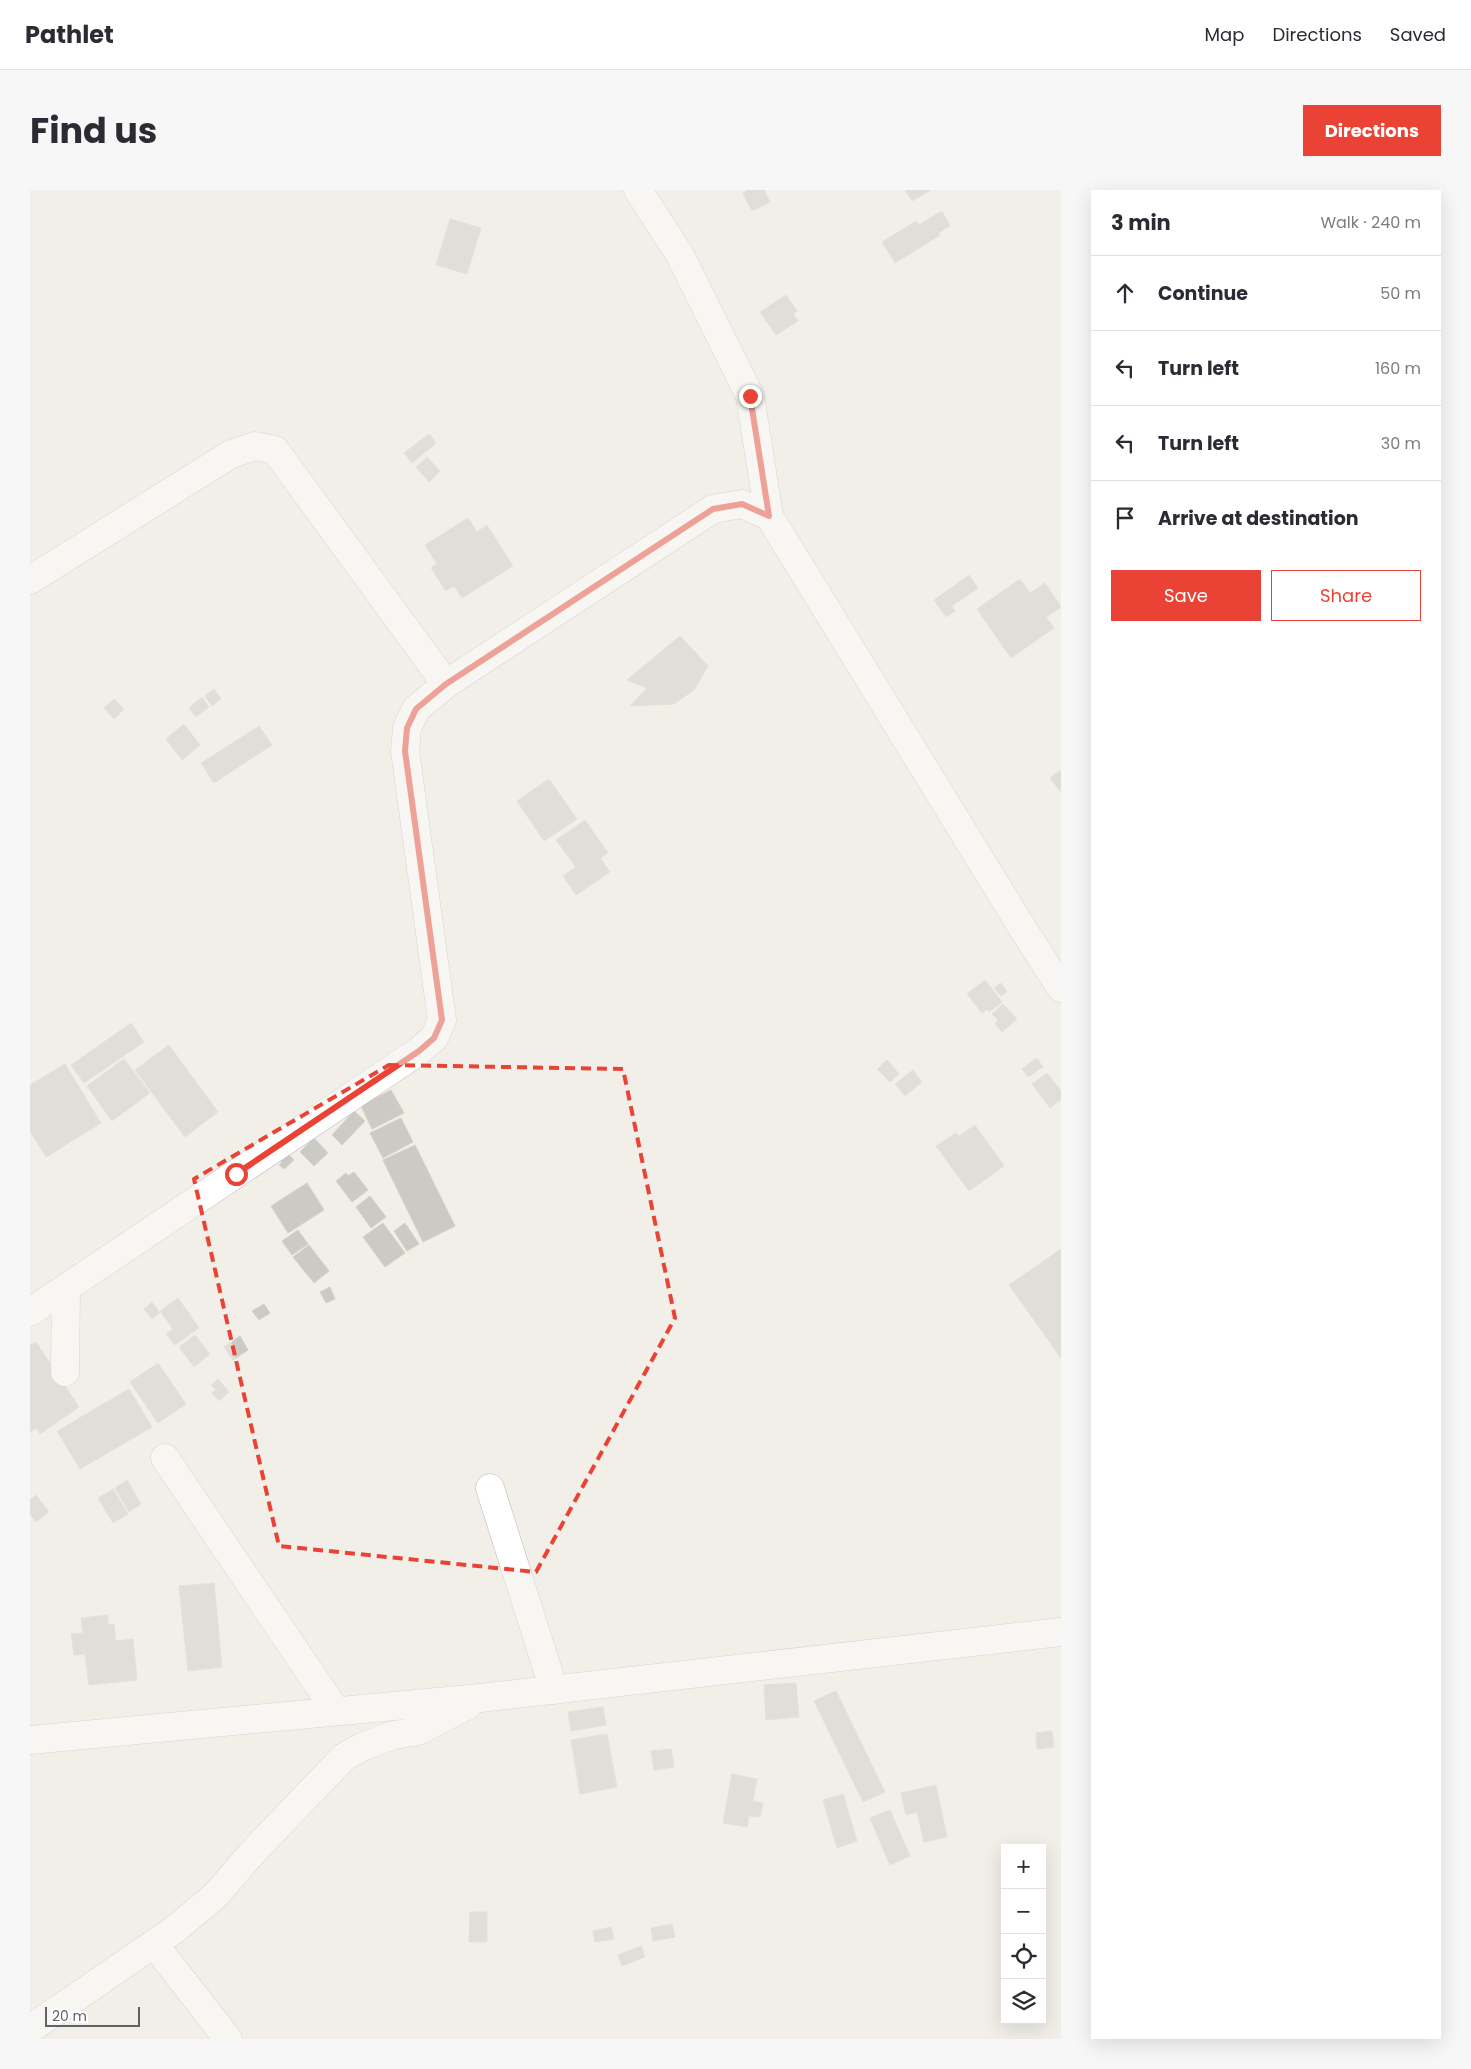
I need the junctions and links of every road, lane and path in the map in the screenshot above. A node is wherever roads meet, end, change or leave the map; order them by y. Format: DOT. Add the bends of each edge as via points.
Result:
graph roads {
  1 [pos="638,190"];
  2 [pos="769,516"];
  3 [pos="30,580"];
  4 [pos="446,684"];
  5 [pos="1061,988"];
  6 [pos="66,1288"];
  7 [pos="30,1312"];
  8 [pos="65,1372"];
  9 [pos="165,1458"];
  10 [pos="490,1488"];
  11 [pos="1061,1632"];
  12 [pos="554,1690"];
  13 [pos="480,1698"];
  14 [pos="336,1711"];
  15 [pos="30,1740"];
  16 [pos="154,1944"];
  17 [pos="30,2029"];
  18 [pos="228,2039"];
  1 -- 2 [label="street" via="680,255 750,396"];
  2 -- 4 [label="street" via="742,504 713,509"];
  2 -- 5 [label="street"];
  3 -- 4 [label="street" via="231,454 255,446 275,450"];
  4 -- 6 [label="street" via="416,709 407,728 405,751 442,1020 434,1038"];
  6 -- 7 [label="street"];
  6 -- 8 [label="street"];
  9 -- 14 [label="street"];
  10 -- 12 [label="street"];
  11 -- 12 [label="street"];
  12 -- 13 [label="street"];
  13 -- 14 [label="street"];
  13 -- 16 [label="street" via="418,1731 364,1746 344,1757 216,1895"];
  14 -- 15 [label="street"];
  16 -- 17 [label="street"];
  16 -- 18 [label="street"];
}
